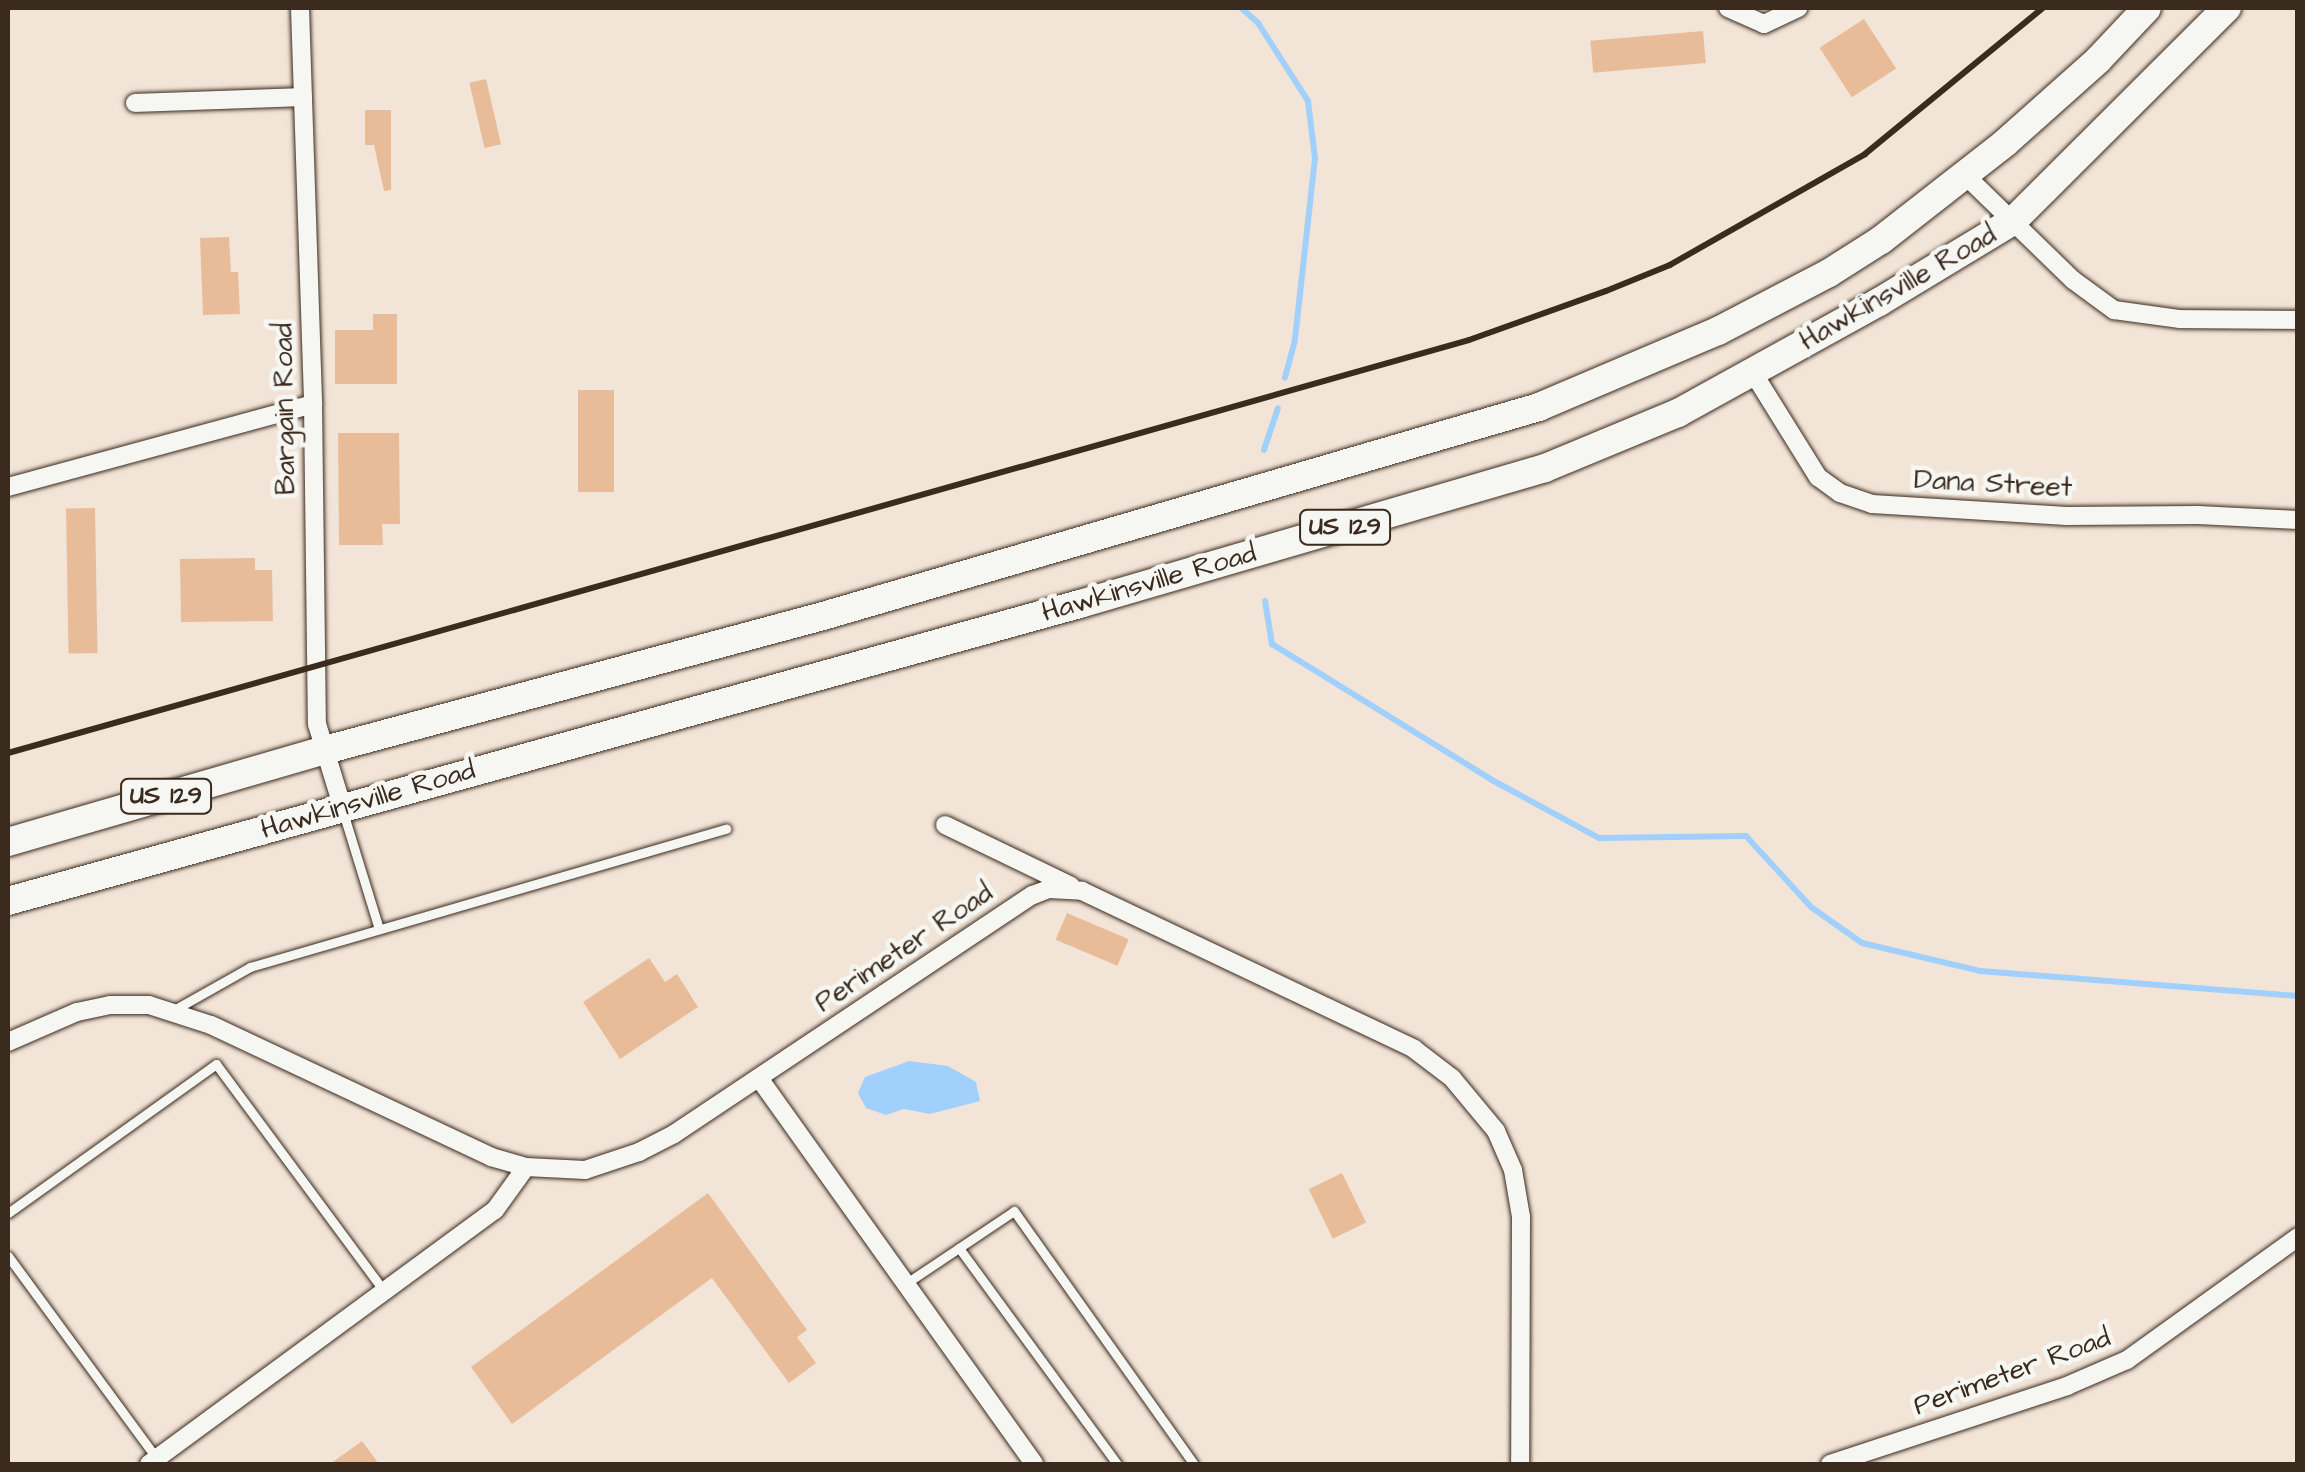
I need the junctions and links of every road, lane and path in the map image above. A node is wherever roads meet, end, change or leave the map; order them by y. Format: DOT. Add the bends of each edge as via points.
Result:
graph roads {
  1 [pos="300,8"];
  2 [pos="1728,8"];
  3 [pos="1798,8"];
  4 [pos="2147,8"];
  5 [pos="2227,8"];
  6 [pos="303,97"];
  7 [pos="134,103"];
  8 [pos="1966,176"];
  9 [pos="2013,222"];
  10 [pos="2298,320"];
  11 [pos="1752,371"];
  12 [pos="313,404"];
  13 [pos="8,487"];
  14 [pos="2298,520"];
  15 [pos="325,750"];
  16 [pos="342,806"];
  17 [pos="945,825"];
  18 [pos="726,829"];
  19 [pos="8,842"];
  20 [pos="1082,892"];
  21 [pos="8,901"];
  22 [pos="379,929"];
  23 [pos="172,1011"];
  24 [pos="8,1042"];
  25 [pos="758,1078"];
  26 [pos="526,1168"];
  27 [pos="8,1213"];
  28 [pos="2298,1237"];
  29 [pos="960,1248"];
  30 [pos="8,1256"];
  31 [pos="905,1284"];
  32 [pos="386,1294"];
  33 [pos="153,1462"];
  34 [pos="1034,1464"];
  35 [pos="1116,1464"];
  36 [pos="1194,1464"];
  37 [pos="1520,1464"];
  38 [pos="1830,1464"];
  1 -- 6 [label="street, Bargain Road"];
  2 -- 3 [label="street" via="1764,24"];
  4 -- 8 [label="main road, Hawkinsville Road / US 129"];
  5 -- 9 [label="main road, Hawkinsville Road / US 129"];
  6 -- 7 [label="street"];
  6 -- 12 [label="street, Bargain Road"];
  8 -- 9 [label="street"];
  8 -- 15 [label="main road, Hawkinsville Road / US 129" via="1881,240 1774,304 1539,407 823,616"];
  9 -- 10 [label="street" via="2114,310"];
  9 -- 11 [label="main road, Hawkinsville Road / US 129"];
  11 -- 14 [label="street, Dana Street" via="1818,477 1872,504"];
  11 -- 16 [label="main road, Hawkinsville Road / US 129" via="1678,413 1545,468 1080,604"];
  12 -- 13 [label="street"];
  12 -- 15 [label="street, Bargain Road" via="317,724"];
  15 -- 16 [label="street, Bargain Road"];
  15 -- 19 [label="main road, Hawkinsville Road / US 129"];
  16 -- 21 [label="main road, Hawkinsville Road / US 129"];
  16 -- 22 [label="lane"];
  17 -- 20 [label="street"];
  18 -- 22 [label="lane"];
  20 -- 25 [label="street, Perimeter Road" via="1049,889 1033,895"];
  20 -- 37 [label="street, Perimeter Road" via="1414,1049 1452,1078 1496,1131 1514,1170 1522,1217"];
  22 -- 23 [label="lane" via="250,967"];
  23 -- 24 [label="street, Perimeter Road" via="110,1005 37,1026"];
  23 -- 26 [label="street, Perimeter Road" via="490,1158"];
  25 -- 26 [label="street, Perimeter Road" via="674,1134 609,1164"];
  25 -- 31 [label="street"];
  26 -- 32 [label="street" via="495,1210"];
  27 -- 32 [label="lane" via="216,1064"];
  28 -- 38 [label="street, Perimeter Road" via="2128,1360"];
  29 -- 31 [label="lane"];
  29 -- 35 [label="lane"];
  29 -- 36 [label="lane" via="1014,1211"];
  30 -- 33 [label="lane"];
  31 -- 34 [label="street"];
  32 -- 33 [label="street"];
}
